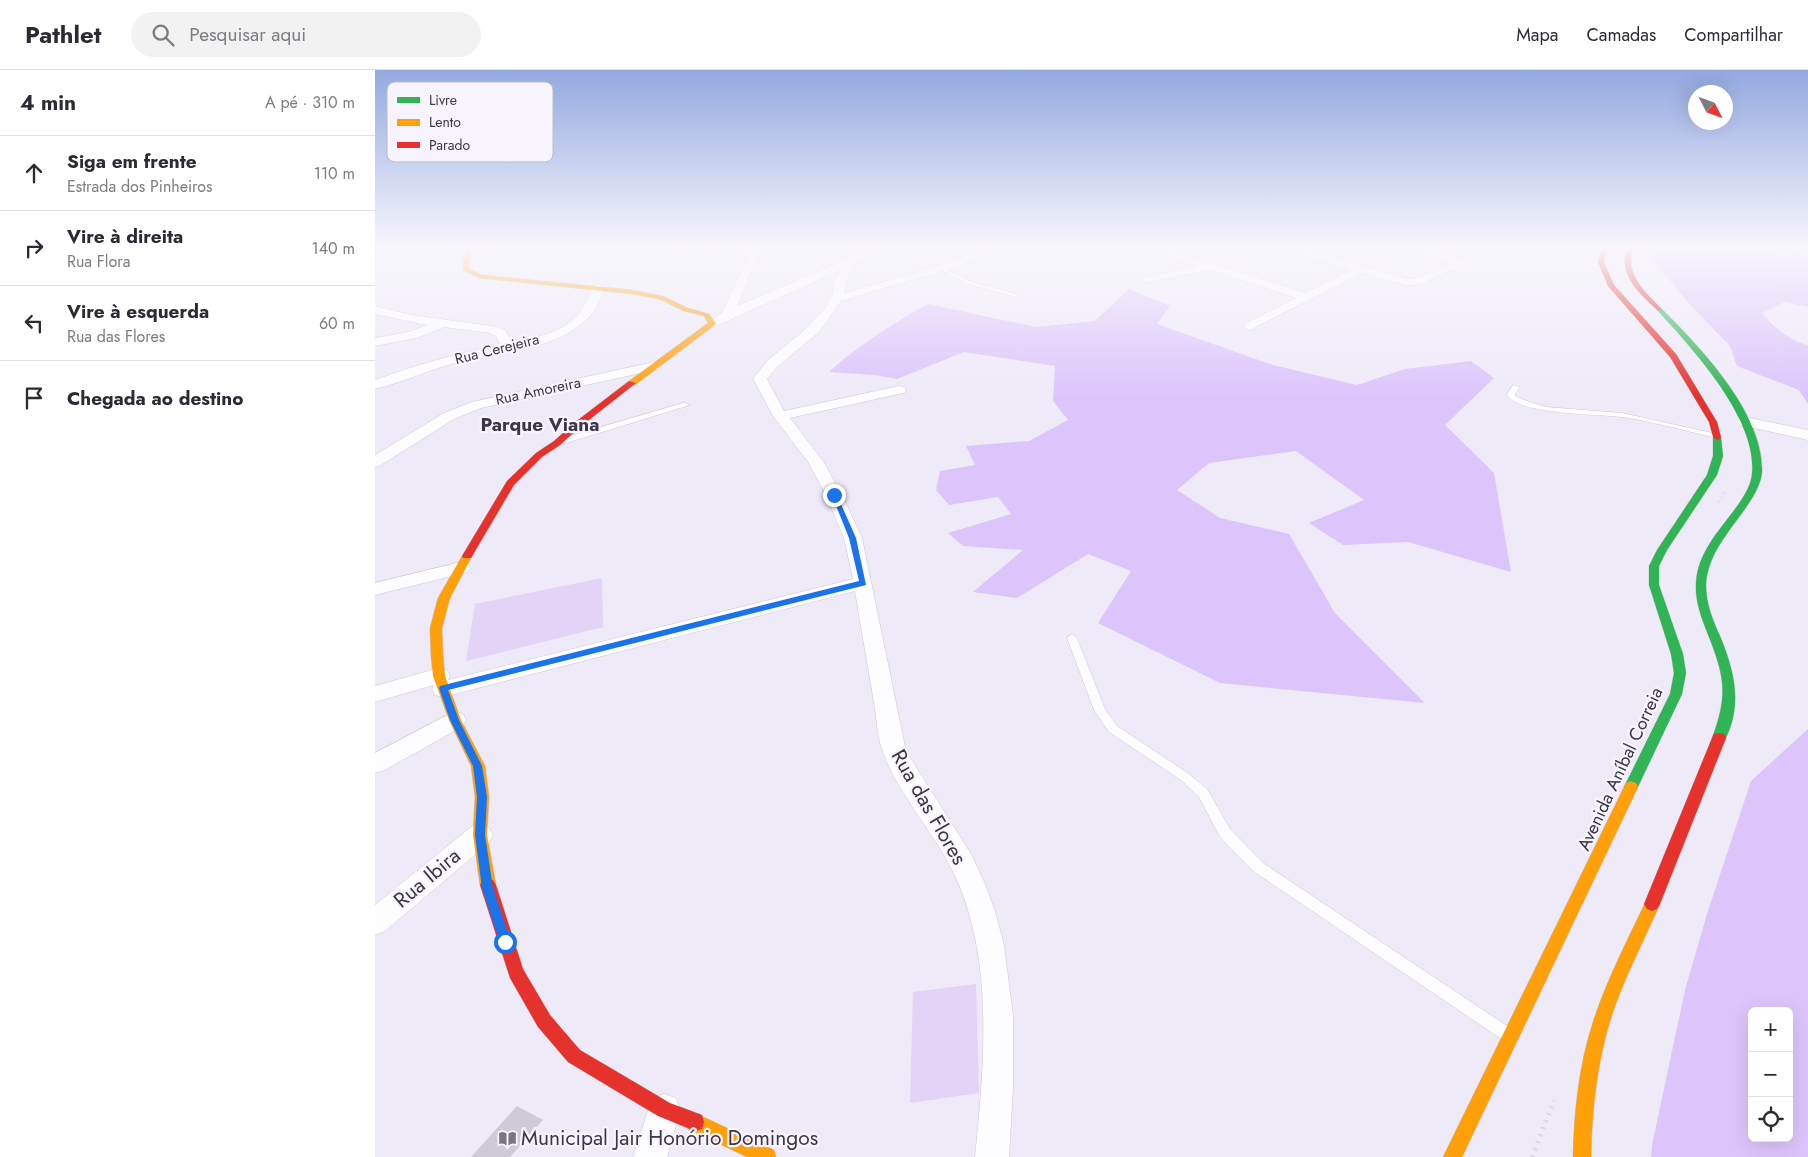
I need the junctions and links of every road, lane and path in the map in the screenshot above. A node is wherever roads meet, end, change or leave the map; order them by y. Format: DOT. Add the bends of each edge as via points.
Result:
graph roads {
  1 [pos="596,296"];
  2 [pos="652,296"];
  3 [pos="736,296"];
  4 [pos="763,296"];
  5 [pos="838,296"];
  6 [pos="846,296"];
  7 [pos="1301,296"];
  8 [pos="1620,296"];
  9 [pos="1646,296"];
  10 [pos="1305,297"];
  11 [pos="836,299"];
  12 [pos="730,309"];
  13 [pos="375,310"];
  14 [pos="686,310"];
  15 [pos="441,323"];
  16 [pos="708,323"];
  17 [pos="465,326"];
  18 [pos="690,326"];
  19 [pos="1250,326"];
  20 [pos="412,335"];
  21 [pos="691,339"];
  22 [pos="382,341"];
  23 [pos="508,348"];
  24 [pos="375,351"];
  25 [pos="654,366"];
  26 [pos="375,385"];
  27 [pos="1517,388"];
  28 [pos="899,390"];
  29 [pos="686,405"];
  30 [pos="781,416"];
  31 [pos="1745,422"];
  32 [pos="1808,435"];
  33 [pos="1717,436"];
  34 [pos="557,443"];
  35 [pos="375,462"];
  36 [pos="461,568"];
  37 [pos="863,583"];
  38 [pos="375,589"];
  39 [pos="1072,638"];
  40 [pos="441,682"];
  41 [pos="375,694"];
  42 [pos="455,720"];
  43 [pos="375,764"];
  44 [pos="480,835"];
  45 [pos="375,922"];
  46 [pos="1511,1037"];
  47 [pos="664,1110"];
  48 [pos="650,1157"];
  49 [pos="767,1157"];
  50 [pos="992,1157"];
  51 [pos="1452,1157"];
  52 [pos="1582,1157"];
  1 -- 23 [label="street, Rua Cerejeira" via="595,303 578,322 556,333"];
  2 -- 14 [label="main road"];
  3 -- 12 [label="street"];
  4 -- 12 [label="street"];
  5 -- 11 [label="street"];
  6 -- 11 [label="street"];
  7 -- 10 [label="street"];
  8 -- 33 [label="main road, Avenida Aníbal Correia" via="1673,356 1713,422"];
  9 -- 31 [label="main road" via="1713,370"];
  10 -- 19 [label="street"];
  11 -- 30 [label="street, Rua das Flores" via="823,319 772,364 760,379"];
  12 -- 16 [label="street"];
  13 -- 15 [label="street"];
  14 -- 16 [label="main road"];
  14 -- 18 [label="main road"];
  15 -- 17 [label="street"];
  15 -- 20 [label="street"];
  16 -- 18 [label="main road"];
  16 -- 21 [label="main road"];
  17 -- 20 [label="street"];
  17 -- 23 [label="street" via="501,334"];
  18 -- 21 [label="main road"];
  20 -- 22 [label="street"];
  21 -- 25 [label="main road"];
  22 -- 24 [label="street" via="384,346"];
  23 -- 26 [label="street, Rua Cerejeira" via="443,362"];
  25 -- 34 [label="main road"];
  25 -- 35 [label="street, Rua Amoreira" via="477,405 449,416"];
  27 -- 33 [label="lane" via="1512,397 1531,406 1622,415"];
  28 -- 30 [label="street"];
  29 -- 34 [label="lane"];
  30 -- 37 [label="street, Rua das Flores" via="815,461 834,495 853,538"];
  31 -- 32 [label="street"];
  31 -- 52 [label="main road" via="1755,445 1757,480 1749,499 1711,550 1703,569 1700,589 1704,611 1729,674 1729,716 1671,861 1607,1007 1592,1062"];
  33 -- 46 [label="main road, Avenida Aníbal Correia" via="1718,456 1712,475 1654,566 1655,585 1681,673 1676,694"];
  34 -- 36 [label="main road" via="510,482"];
  36 -- 38 [label="street"];
  36 -- 40 [label="main road" via="444,598 436,628"];
  37 -- 40 [label="street"];
  37 -- 50 [label="street, Rua das Flores" via="893,752 957,854 984,916 993,957 997,1017 997,1102"];
  39 -- 46 [label="lane" via="1100,710 1113,729 1185,777 1203,793 1225,833 1257,867"];
  40 -- 41 [label="street"];
  40 -- 42 [label="main road"];
  42 -- 43 [label="street"];
  42 -- 44 [label="main road" via="478,766 482,797"];
  44 -- 45 [label="street, Rua Ibira"];
  44 -- 47 [label="main road" via="488,888 505,942 522,986 544,1021 574,1056"];
  46 -- 51 [label="main road, Avenida Aníbal Correia"];
  47 -- 48 [label="street"];
  47 -- 49 [label="main road" via="711,1128"];
}
